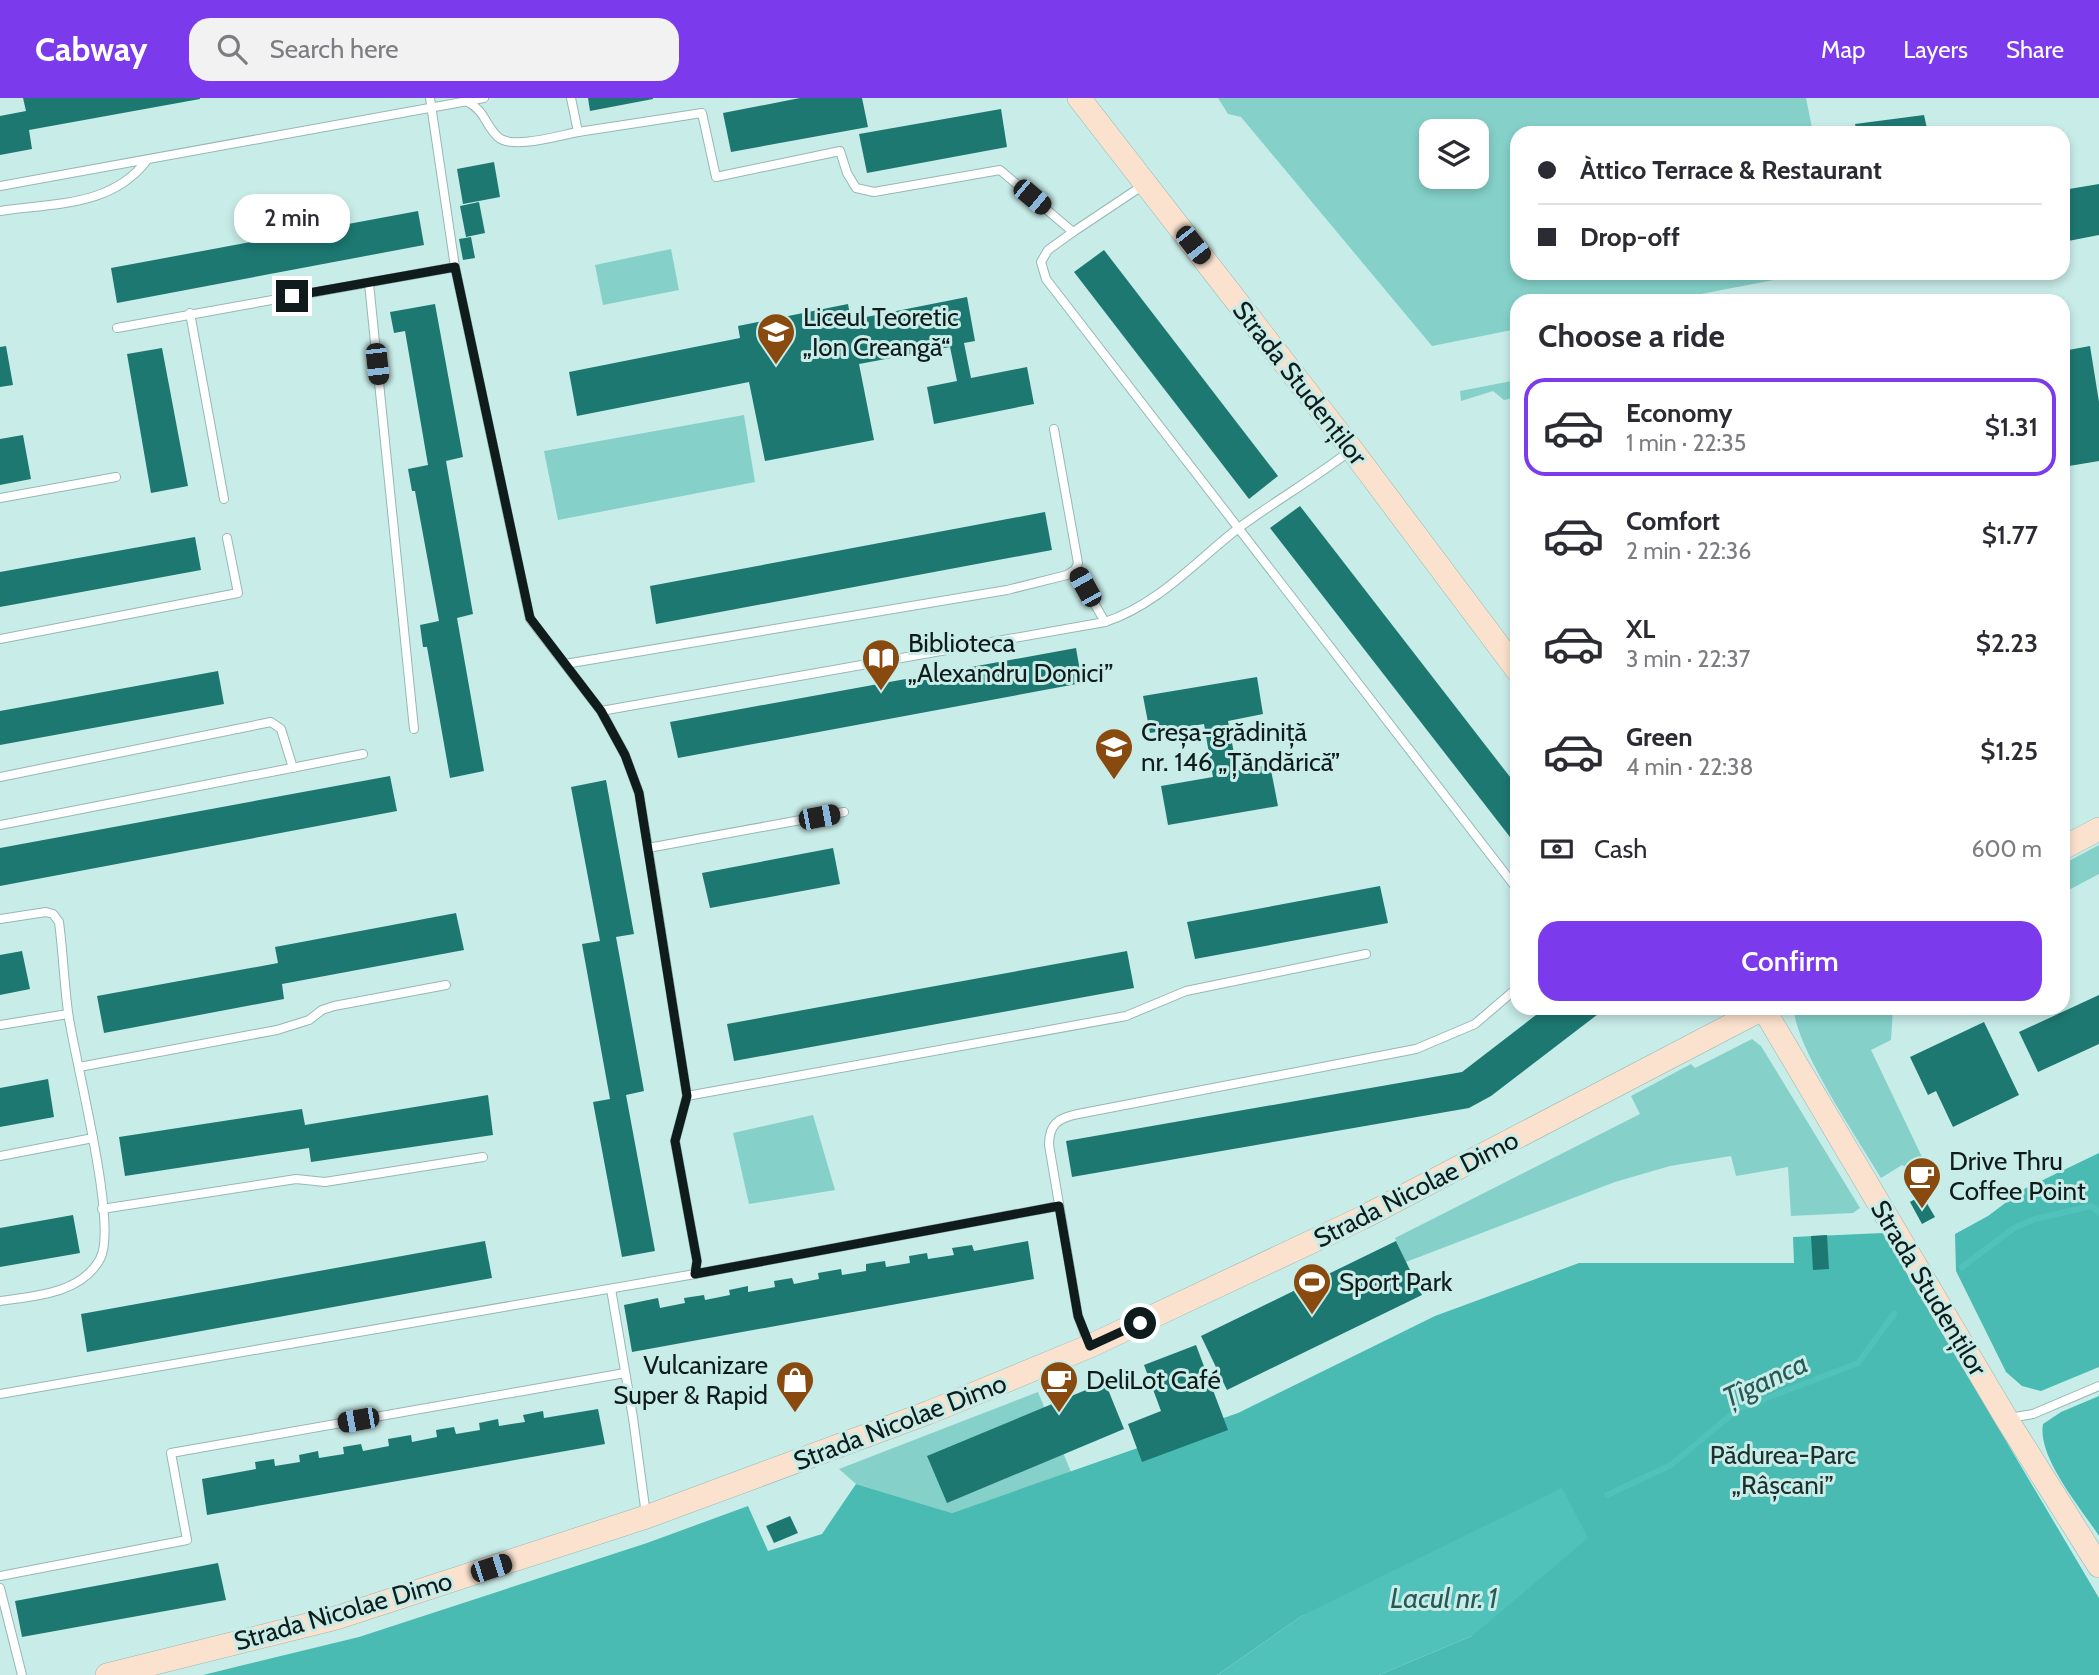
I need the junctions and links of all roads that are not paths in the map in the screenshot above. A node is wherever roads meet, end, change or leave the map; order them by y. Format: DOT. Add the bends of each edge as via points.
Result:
graph roads {
  1 [pos="430,98"];
  2 [pos="484,98"];
  3 [pos="570,98"];
  4 [pos="1079,98"];
  5 [pos="466,101"];
  6 [pos="432,108"];
  7 [pos="578,132"];
  8 [pos="147,159"];
  9 [pos="1145,184"];
  10 [pos="0,186"];
  11 [pos="0,211"];
  12 [pos="1073,232"];
  13 [pos="455,267"];
  14 [pos="369,282"];
  15 [pos="190,313"];
  16 [pos="117,328"];
  17 [pos="1054,429"];
  18 [pos="1352,450"];
  19 [pos="116,477"];
  20 [pos="0,498"];
  21 [pos="224,499"];
  22 [pos="1237,530"];
  23 [pos="226,538"];
  24 [pos="1075,570"];
  25 [pos="1105,622"];
  26 [pos="0,639"];
  27 [pos="1510,661"];
  28 [pos="565,664"];
  29 [pos="601,711"];
  30 [pos="414,729"];
  31 [pos="363,754"];
  32 [pos="293,768"];
  33 [pos="0,777"];
  34 [pos="844,812"];
  35 [pos="0,825"];
  36 [pos="2099,829"];
  37 [pos="2070,844"];
  38 [pos="648,848"];
  39 [pos="1510,880"];
  40 [pos="0,919"];
  41 [pos="1366,954"];
  42 [pos="446,985"];
  43 [pos="1510,994"];
  44 [pos="68,1014"];
  45 [pos="1751,1015"];
  46 [pos="1768,1015"];
  47 [pos="0,1025"];
  48 [pos="79,1067"];
  49 [pos="687,1096"];
  50 [pos="93,1138"];
  51 [pos="0,1156"];
  52 [pos="483,1157"];
  53 [pos="1059,1206"];
  54 [pos="102,1209"];
  55 [pos="695,1274"];
  56 [pos="611,1289"];
  57 [pos="0,1301"];
  58 [pos="1090,1346"];
  59 [pos="625,1373"];
  60 [pos="2099,1386"];
  61 [pos="0,1394"];
  62 [pos="2006,1418"];
  63 [pos="646,1517"];
  64 [pos="2099,1566"];
  65 [pos="0,1576"];
  66 [pos="0,1588"];
  67 [pos="22,1675"];
  68 [pos="107,1675"];
  1 -- 6 [label="lane"];
  2 -- 5 [label="lane"];
  3 -- 7 [label="lane"];
  4 -- 9 [label="main road, Strada Studenților"];
  5 -- 6 [label="lane"];
  5 -- 7 [label="lane" via="508,142"];
  6 -- 8 [label="lane"];
  6 -- 13 [label="lane"];
  7 -- 12 [label="lane" via="702,113 716,177 840,151 856,188 874,191 1000,170"];
  8 -- 10 [label="lane"];
  8 -- 11 [label="lane" via="119,187 93,198"];
  9 -- 12 [label="lane"];
  9 -- 18 [label="main road, Strada Studenților"];
  12 -- 22 [label="lane" via="1048,250 1041,262 1046,279"];
  13 -- 14 [label="lane"];
  13 -- 28 [label="lane" via="530,618"];
  14 -- 15 [label="lane"];
  14 -- 30 [label="lane"];
  15 -- 16 [label="lane"];
  15 -- 21 [label="lane"];
  17 -- 24 [label="lane" via="1077,551"];
  18 -- 22 [label="lane"];
  18 -- 27 [label="main road, Strada Studenților"];
  19 -- 20 [label="lane"];
  22 -- 25 [label="lane" via="1158,595"];
  22 -- 39 [label="lane"];
  23 -- 26 [label="lane" via="238,593"];
  24 -- 25 [label="lane"];
  24 -- 28 [label="lane" via="1007,590"];
  25 -- 29 [label="lane"];
  28 -- 29 [label="lane"];
  29 -- 38 [label="lane" via="634,775"];
  31 -- 32 [label="lane"];
  32 -- 33 [label="lane" via="281,729 271,722"];
  32 -- 35 [label="lane"];
  34 -- 38 [label="lane"];
  36 -- 37 [label="main road"];
  38 -- 49 [label="lane"];
  40 -- 44 [label="lane" via="46,912 57,918"];
  41 -- 49 [label="lane" via="1186,991 1126,1016"];
  42 -- 48 [label="lane" via="334,1006 276,1030"];
  43 -- 53 [label="lane" via="1475,1024 1416,1049 1063,1117 1054,1123 1049,1137"];
  44 -- 47 [label="lane"];
  44 -- 48 [label="lane"];
  45 -- 58 [label="main road, Strada Nicolae Dimo" via="1362,1218"];
  46 -- 62 [label="main road, Strada Studenților"];
  48 -- 50 [label="lane"];
  49 -- 55 [label="lane" via="675,1141 697,1261"];
  50 -- 51 [label="lane"];
  50 -- 54 [label="lane"];
  52 -- 54 [label="lane"];
  53 -- 55 [label="lane"];
  53 -- 58 [label="lane" via="1078,1316"];
  54 -- 57 [label="lane" via="105,1233 100,1259 87,1273 60,1291"];
  55 -- 56 [label="lane"];
  56 -- 59 [label="lane"];
  56 -- 61 [label="lane"];
  58 -- 63 [label="main road, Strada Nicolae Dimo" via="918,1417"];
  59 -- 63 [label="lane"];
  59 -- 65 [label="lane" via="171,1453 187,1540"];
  60 -- 62 [label="lane" via="2033,1414"];
  62 -- 64 [label="main road, Strada Studenților"];
  63 -- 68 [label="main road, Strada Nicolae Dimo" via="336,1618"];
  66 -- 67 [label="lane"];
}
